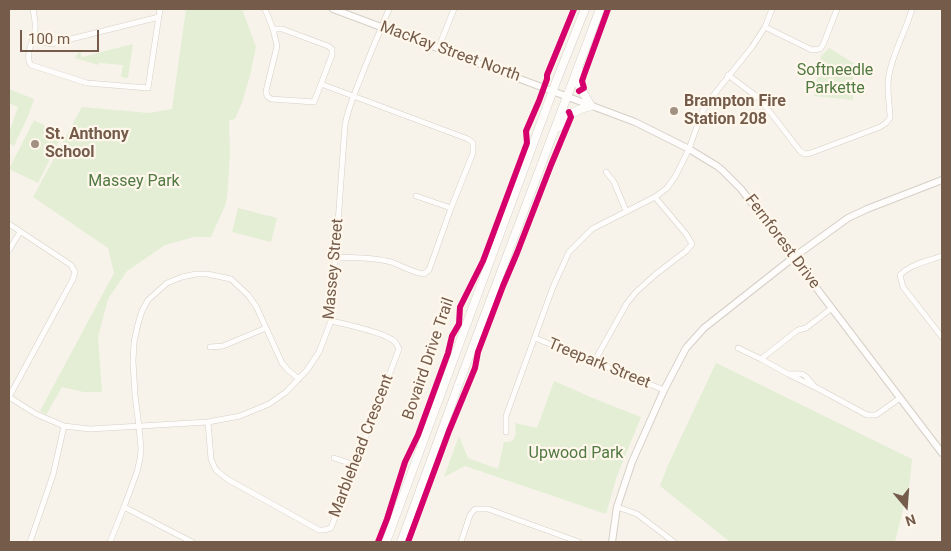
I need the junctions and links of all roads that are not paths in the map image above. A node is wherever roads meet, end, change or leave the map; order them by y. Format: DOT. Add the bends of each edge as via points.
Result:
graph roads {
  1 [pos="33,9"];
  2 [pos="160,9"];
  3 [pos="265,9"];
  4 [pos="334,9"];
  5 [pos="389,9"];
  6 [pos="454,9"];
  7 [pos="585,9"];
  8 [pos="600,9"];
  9 [pos="772,9"];
  10 [pos="837,9"];
  11 [pos="912,9"];
  12 [pos="159,17"];
  13 [pos="381,27"];
  14 [pos="765,27"];
  15 [pos="273,29"];
  16 [pos="33,38"];
  17 [pos="438,49"];
  18 [pos="579,64"];
  19 [pos="728,75"];
  20 [pos="321,84"];
  21 [pos="553,90"];
  22 [pos="353,96"];
  23 [pos="567,96"];
  24 [pos="591,106"];
  25 [pos="553,134"];
  26 [pos="689,149"];
  27 [pos="606,172"];
  28 [pos="942,180"];
  29 [pos="416,196"];
  30 [pos="655,197"];
  31 [pos="451,208"];
  32 [pos="626,211"];
  33 [pos="9,224"];
  34 [pos="20,232"];
  35 [pos="9,250"];
  36 [pos="942,256"];
  37 [pos="336,257"];
  38 [pos="794,257"];
  39 [pos="832,308"];
  40 [pos="331,321"];
  41 [pos="266,328"];
  42 [pos="942,337"];
  43 [pos="534,338"];
  44 [pos="210,346"];
  45 [pos="738,348"];
  46 [pos="762,359"];
  47 [pos="594,362"];
  48 [pos="298,379"];
  49 [pos="664,390"];
  50 [pos="9,397"];
  51 [pos="900,398"];
  52 [pos="208,422"];
  53 [pos="64,426"];
  54 [pos="139,427"];
  55 [pos="506,432"];
  56 [pos="942,453"];
  57 [pos="334,458"];
  58 [pos="355,465"];
  59 [pos="617,507"];
  60 [pos="124,508"];
  61 [pos="30,542"];
  62 [pos="110,542"];
  63 [pos="192,542"];
  64 [pos="386,542"];
  65 [pos="401,542"];
  66 [pos="461,542"];
  67 [pos="579,542"];
  68 [pos="612,542"];
  69 [pos="674,542"];
  1 -- 16 [label="street"];
  2 -- 12 [label="street"];
  3 -- 15 [label="street"];
  4 -- 13 [label="street, MacKay Street North"];
  5 -- 13 [label="street, Massey Street"];
  6 -- 17 [label="street"];
  7 -- 21 [label="main road"];
  8 -- 18 [label="main road"];
  9 -- 14 [label="street"];
  10 -- 14 [label="street" via="823,45 816,50"];
  11 -- 19 [label="street" via="888,77 890,118 886,123 811,153 800,151 760,99"];
  12 -- 16 [label="street" via="51,44"];
  12 -- 16 [label="street" via="148,88 87,83 31,65 28,57"];
  13 -- 17 [label="street, MacKay Street North"];
  13 -- 22 [label="street, Massey Street"];
  14 -- 19 [label="street"];
  15 -- 20 [label="street" via="282,29 332,50"];
  15 -- 20 [label="street" via="277,46 267,96 314,102"];
  17 -- 21 [label="street, MacKay Street North"];
  18 -- 23 [label="main road"];
  18 -- 24 [label="main road" via="578,84"];
  19 -- 26 [label="street" via="702,112"];
  20 -- 22 [label="street"];
  21 -- 23 [label="street, MacKay Street North"];
  21 -- 64 [label="main road"];
  22 -- 31 [label="street" via="473,143 473,153"];
  22 -- 37 [label="street, Massey Street" via="345,124"];
  23 -- 24 [label="street, Fernforest Drive"];
  23 -- 25 [label="main road"];
  24 -- 25 [label="main road" via="570,114"];
  24 -- 26 [label="street, Fernforest Drive" via="635,122"];
  25 -- 65 [label="main road"];
  26 -- 30 [label="street" via="676,177"];
  26 -- 38 [label="street, Fernforest Drive" via="722,170 741,189"];
  27 -- 32 [label="street" via="614,182"];
  28 -- 38 [label="street" via="858,213"];
  29 -- 31 [label="street"];
  30 -- 32 [label="street"];
  30 -- 47 [label="street" via="692,244 636,292"];
  31 -- 37 [label="street" via="429,270 424,274 374,259"];
  32 -- 43 [label="street" via="592,229 569,252"];
  33 -- 34 [label="street"];
  34 -- 35 [label="street"];
  34 -- 50 [label="street" via="71,265 75,272"];
  36 -- 42 [label="street" via="911,267 900,275 903,287"];
  37 -- 40 [label="street, Massey Street"];
  38 -- 39 [label="street, Fernforest Drive"];
  38 -- 49 [label="street" via="704,328 686,348"];
  39 -- 46 [label="street"];
  39 -- 51 [label="street, Fernforest Drive"];
  40 -- 48 [label="street, Massey Street" via="319,352"];
  40 -- 58 [label="street, Marblehead Crescent" via="391,339 399,349"];
  41 -- 44 [label="street" via="223,346"];
  41 -- 48 [label="street" via="282,363"];
  41 -- 54 [label="street" via="252,300 231,279 196,274 167,283 148,300 134,342"];
  43 -- 47 [label="street, Treepark Street"];
  43 -- 55 [label="street" via="506,416"];
  45 -- 46 [label="street"];
  46 -- 51 [label="street" via="867,415 876,416"];
  47 -- 49 [label="street, Treepark Street"];
  48 -- 52 [label="street, Massey Street" via="269,404 240,416"];
  49 -- 59 [label="street" via="632,462"];
  50 -- 53 [label="street, Massey Street"];
  51 -- 56 [label="street, Fernforest Drive"];
  52 -- 54 [label="street, Massey Street"];
  52 -- 58 [label="street, Marblehead Crescent" via="211,459 216,470 319,530 331,528"];
  53 -- 54 [label="street, Massey Street" via="90,429"];
  53 -- 61 [label="street" via="53,474"];
  54 -- 60 [label="street" via="140,459"];
  57 -- 58 [label="street"];
  59 -- 68 [label="street"];
  59 -- 69 [label="street" via="637,514"];
  60 -- 62 [label="street"];
  60 -- 63 [label="street"];
  66 -- 67 [label="street" via="470,514 475,509 488,509"];
}
